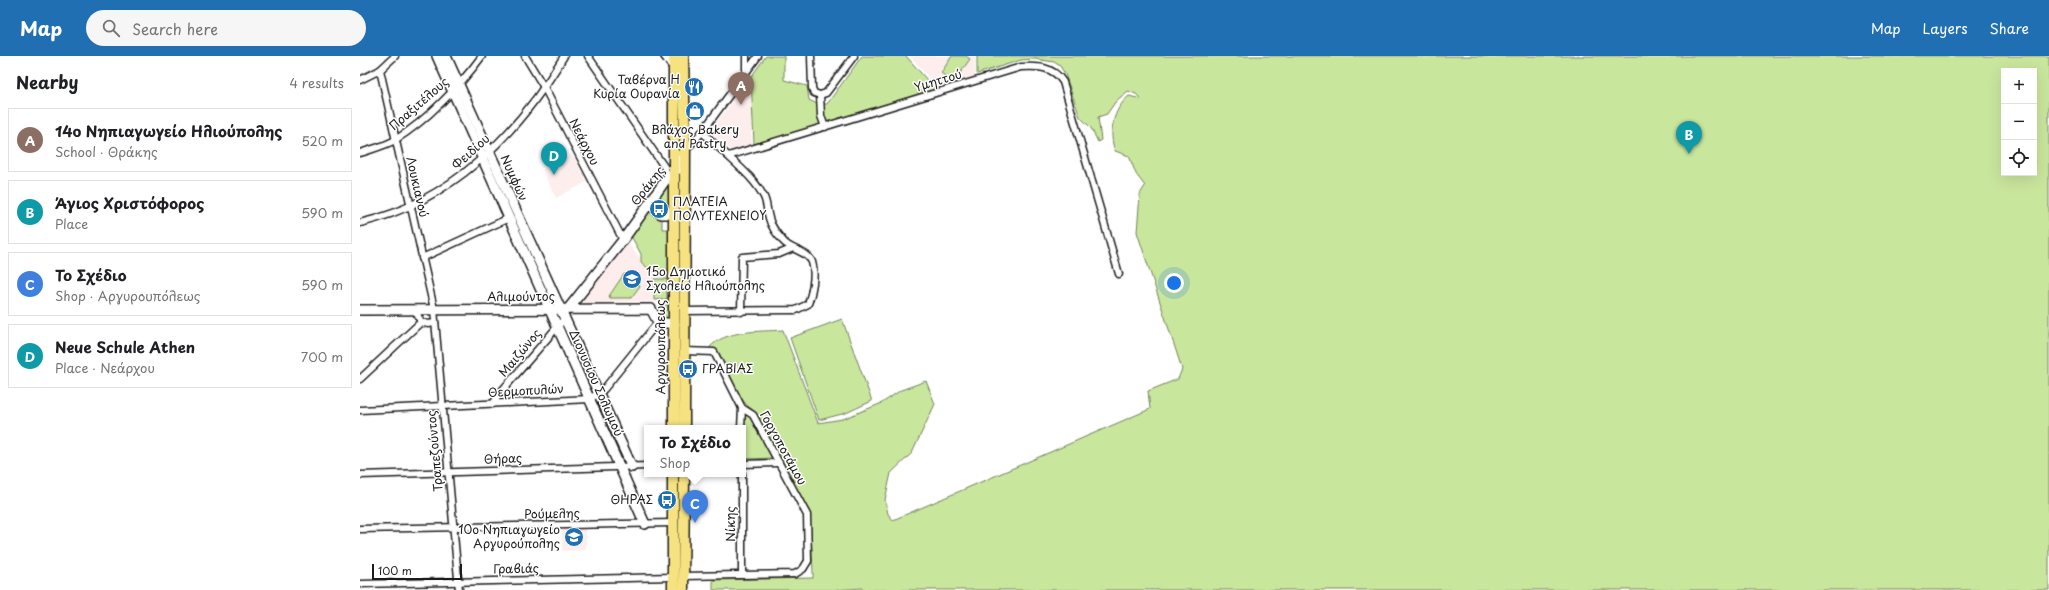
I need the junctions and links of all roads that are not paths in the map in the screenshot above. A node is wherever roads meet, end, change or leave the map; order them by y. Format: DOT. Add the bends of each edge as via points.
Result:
graph roads {
  1 [pos="395,56"];
  2 [pos="437,56"];
  3 [pos="446,56"];
  4 [pos="482,56"];
  5 [pos="525,56"];
  6 [pos="564,56"];
  7 [pos="588,56"];
  8 [pos="664,56"];
  9 [pos="674,56"];
  10 [pos="683,56"];
  11 [pos="746,56"];
  12 [pos="758,56"];
  13 [pos="811,56"];
  14 [pos="854,56"];
  15 [pos="674,69"];
  16 [pos="380,70"];
  17 [pos="746,72"];
  18 [pos="360,80"];
  19 [pos="456,88"];
  20 [pos="544,89"];
  21 [pos="820,95"];
  22 [pos="825,127"];
  23 [pos="702,132"];
  24 [pos="396,140"];
  25 [pos="489,151"];
  26 [pos="685,151"];
  27 [pos="360,153"];
  28 [pos="728,156"];
  29 [pos="482,158"];
  30 [pos="665,168"];
  31 [pos="676,171"];
  32 [pos="684,180"];
  33 [pos="665,181"];
  34 [pos="652,198"];
  35 [pos="675,206"];
  36 [pos="411,207"];
  37 [pos="509,218"];
  38 [pos="360,223"];
  39 [pos="623,240"];
  40 [pos="791,249"];
  41 [pos="422,258"];
  42 [pos="1119,274"];
  43 [pos="550,309"];
  44 [pos="564,309"];
  45 [pos="360,310"];
  46 [pos="415,310"];
  47 [pos="434,310"];
  48 [pos="684,311"];
  49 [pos="741,312"];
  50 [pos="565,318"];
  51 [pos="421,322"];
  52 [pos="658,322"];
  53 [pos="435,324"];
  54 [pos="675,324"];
  55 [pos="557,326"];
  56 [pos="684,351"];
  57 [pos="360,379"];
  58 [pos="599,393"];
  59 [pos="590,399"];
  60 [pos="493,404"];
  61 [pos="442,406"];
  62 [pos="742,408"];
  63 [pos="360,410"];
  64 [pos="674,425"];
  65 [pos="684,425"];
  66 [pos="741,425"];
  67 [pos="779,463"];
  68 [pos="746,464"];
  69 [pos="644,466"];
  70 [pos="620,467"];
  71 [pos="632,467"];
  72 [pos="448,472"];
  73 [pos="360,475"];
  74 [pos="674,477"];
  75 [pos="684,477"];
  76 [pos="742,477"];
  77 [pos="673,523"];
  78 [pos="645,524"];
  79 [pos="453,528"];
  80 [pos="360,529"];
  81 [pos="803,569"];
  82 [pos="742,574"];
  83 [pos="678,576"];
  84 [pos="458,582"];
  85 [pos="360,584"];
  86 [pos="459,590"];
  87 [pos="673,590"];
  88 [pos="683,590"];
  1 -- 16 [label="street"];
  2 -- 19 [label="street, Νυμφών"];
  3 -- 19 [label="street, Νυμφών"];
  4 -- 19 [label="street, Πραξιτέλους"];
  5 -- 20 [label="street, Νεάρχου"];
  6 -- 20 [label="street, Φειδίου"];
  7 -- 30 [label="street"];
  8 -- 15 [label="street"];
  9 -- 15 [label="main road, Αργυρουπόλεως"];
  10 -- 26 [label="main road, Αργυρουπόλεως"];
  11 -- 17 [label="street"];
  12 -- 17 [label="street, Θράκης"];
  13 -- 21 [label="street" via="812,88"];
  14 -- 21 [label="street" via="826,93"];
  15 -- 31 [label="main road, Αργυρουπόλεως"];
  16 -- 18 [label="street"];
  16 -- 24 [label="street, Λουκιανού"];
  17 -- 23 [label="street, Θράκης"];
  19 -- 24 [label="street, Πραξιτέλους"];
  19 -- 25 [label="street, Νυμφών"];
  19 -- 29 [label="street, Νυμφών"];
  20 -- 25 [label="street, Φειδίου" via="516,124"];
  20 -- 39 [label="street, Νεάρχου"];
  21 -- 22 [label="street" via="821,116"];
  22 -- 28 [label="street, Υμηττού"];
  22 -- 42 [label="street, Υμηττού" via="1021,67 1044,68 1054,72 1063,82 1074,116"];
  23 -- 26 [label="street, Θράκης"];
  23 -- 28 [label="street"];
  24 -- 27 [label="street, Πραξιτέλους"];
  24 -- 36 [label="street, Λουκιανού"];
  25 -- 29 [label="street, Φειδίου"];
  25 -- 44 [label="street, Νυμφών"];
  26 -- 31 [label="street, Θράκης"];
  26 -- 32 [label="main road, Αργυρουπόλεως"];
  28 -- 40 [label="street" via="749,176 765,198 773,227"];
  29 -- 36 [label="street, Φειδίου" via="446,187"];
  29 -- 37 [label="street, Νυμφών"];
  30 -- 31 [label="street"];
  30 -- 33 [label="street"];
  31 -- 32 [label="street" via="681,173"];
  31 -- 33 [label="street, Θράκης"];
  31 -- 35 [label="main road, Αργυρουπόλεως"];
  32 -- 48 [label="main road, Αργυρουπόλεως"];
  33 -- 34 [label="street, Θράκης"];
  34 -- 35 [label="street" via="654,208 661,214 670,214"];
  34 -- 39 [label="street, Θράκης"];
  35 -- 54 [label="main road, Αργυρουπόλεως"];
  36 -- 38 [label="street, Φειδίου"];
  36 -- 41 [label="street, Λουκιανού"];
  37 -- 41 [label="street"];
  37 -- 43 [label="street, Νυμφών"];
  39 -- 44 [label="street, Θράκης"];
  40 -- 49 [label="street" via="779,254 742,257"];
  40 -- 49 [label="street" via="806,255 812,261 813,281 808,304 796,310"];
  41 -- 47 [label="street, Λουκιανού"];
  43 -- 44 [label="street, Αλιμούντος"];
  43 -- 47 [label="street, Αλιμούντος"];
  43 -- 55 [label="street, Διονυσίου Σολωμού"];
  44 -- 50 [label="street, Διονυσίου Σολωμού"];
  44 -- 52 [label="street, Αλιμούντος" via="651,309"];
  45 -- 46 [label="street, Αλιμούντος"];
  46 -- 47 [label="street, Αλιμούντος"];
  46 -- 51 [label="street"];
  47 -- 53 [label="street, Τραπεζούντος"];
  48 -- 49 [label="street"];
  48 -- 56 [label="main road, Αργυρουπόλεως"];
  50 -- 55 [label="street, Μαιζώνος"];
  50 -- 58 [label="street, Διονυσίου Σολωμού"];
  51 -- 53 [label="street"];
  51 -- 57 [label="street"];
  52 -- 54 [label="street"];
  52 -- 58 [label="street"];
  53 -- 61 [label="street, Τραπεζούντος"];
  54 -- 64 [label="main road, Αργυρουπόλεως"];
  55 -- 59 [label="street, Διονυσίου Σολωμού"];
  55 -- 60 [label="street, Μαιζώνος"];
  56 -- 62 [label="street, Γοργοποτάμου" via="714,352"];
  56 -- 65 [label="main road, Αργυρουπόλεως"];
  58 -- 59 [label="street"];
  58 -- 71 [label="street, Διονυσίου Σολωμού"];
  59 -- 60 [label="street, Θερμοπυλών"];
  59 -- 70 [label="street, Διονυσίου Σολωμού"];
  60 -- 61 [label="street, Θερμοπυλών"];
  61 -- 63 [label="street, Θερμοπυλών"];
  61 -- 72 [label="street, Τραπεζούντος"];
  62 -- 66 [label="street"];
  62 -- 67 [label="street, Γοργοποτάμου" via="753,415"];
  67 -- 68 [label="street"];
  67 -- 81 [label="street, Γοργοποτάμου" via="807,515 808,561"];
  69 -- 71 [label="street, Θήρας"];
  70 -- 71 [label="street, Θήρας"];
  70 -- 72 [label="street, Θήρας"];
  70 -- 78 [label="street, Διονυσίου Σολωμού"];
  72 -- 73 [label="street, Θήρας"];
  72 -- 79 [label="street, Τραπεζούντος"];
  74 -- 77 [label="main road"];
  75 -- 83 [label="main road"];
  76 -- 82 [label="street, Νίκης"];
  77 -- 78 [label="street, Ρούμελης"];
  77 -- 83 [label="main road"];
  78 -- 79 [label="street, Ρούμελης"];
  79 -- 80 [label="street, Ρούμελης"];
  79 -- 84 [label="street, Τραπεζούντος"];
  81 -- 82 [label="street, Γραβιάς" via="795,574"];
  82 -- 83 [label="street, Γραβιάς"];
  83 -- 84 [label="street, Γραβιάς"];
  83 -- 87 [label="main road"];
  83 -- 88 [label="main road"];
  84 -- 85 [label="street, Γραβιάς"];
  84 -- 86 [label="street, Τραπεζούντος"];
}
